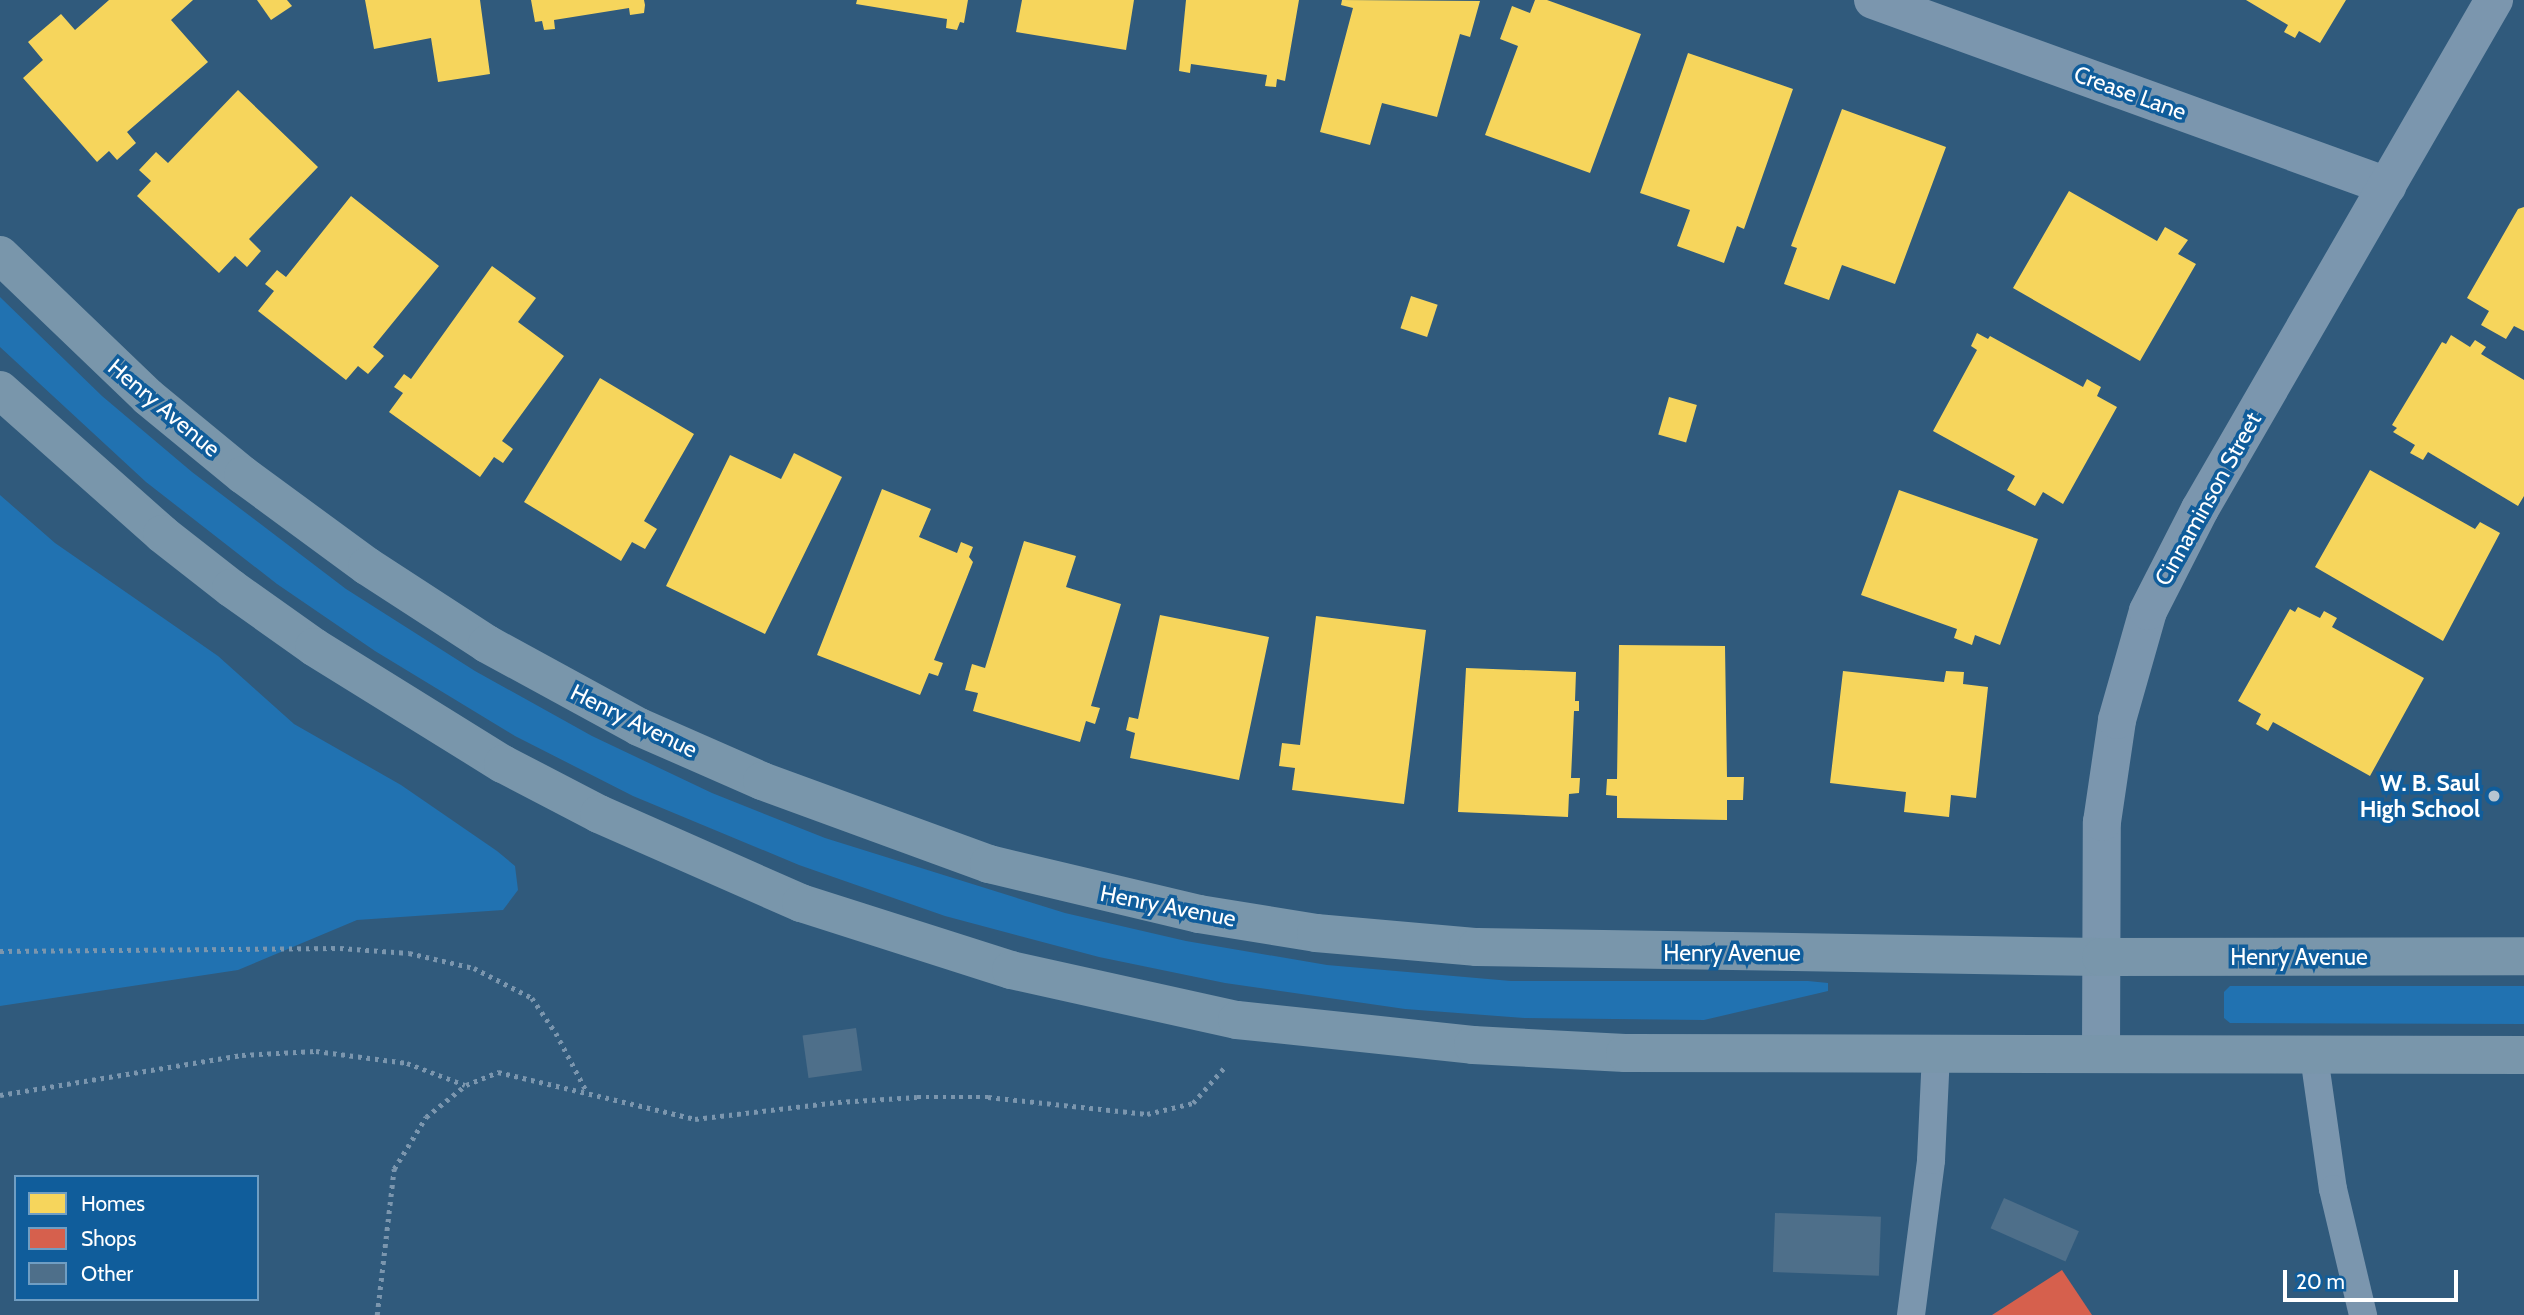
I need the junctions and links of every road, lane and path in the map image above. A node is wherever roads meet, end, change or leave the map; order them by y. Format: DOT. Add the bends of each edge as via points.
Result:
graph roads {
  1 [pos="1872,0"];
  2 [pos="2494,0"];
  3 [pos="2387,186"];
  4 [pos="0,255"];
  5 [pos="0,390"];
  6 [pos="0,951"];
  7 [pos="2524,956"];
  8 [pos="2101,957"];
  9 [pos="1237,1020"];
  10 [pos="2101,1053"];
  11 [pos="1936,1054"];
  12 [pos="2524,1055"];
  13 [pos="2314,1056"];
  14 [pos="466,1085"];
  15 [pos="587,1093"];
  16 [pos="0,1095"];
  17 [pos="377,1315"];
  18 [pos="1911,1315"];
  19 [pos="2363,1315"];
  1 -- 3 [label="street, Crease Lane"];
  2 -- 3 [label="street, Cinnaminson Street"];
  3 -- 8 [label="street, Cinnaminson Street" via="2200,509 2148,611 2117,720 2102,822"];
  4 -- 8 [label="main road, Henry Avenue" via="71,327 190,431 341,549 427,606 524,666 639,727 884,829 1090,891 1316,933 1548,950"];
  5 -- 9 [label="main road" via="162,534 314,647 503,764 599,814 801,903 907,939 1024,973"];
  6 -- 15 [label="path" via="340,948 409,953 474,968 532,998"];
  7 -- 8 [label="main road, Henry Avenue"];
  8 -- 10 [label="street, Cinnaminson Street"];
  9 -- 11 [label="main road" via="1473,1045 1625,1053"];
  9 -- 15 [label="path" via="1226,1065 1212,1085 1192,1103 1147,1114 988,1097 928,1097 838,1101 695,1119"];
  10 -- 11 [label="main road"];
  10 -- 13 [label="main road"];
  11 -- 18 [label="lane" via="1931,1160"];
  12 -- 13 [label="main road"];
  13 -- 19 [label="lane" via="2333,1189"];
  14 -- 15 [label="path" via="498,1072"];
  14 -- 16 [label="path" via="407,1063 316,1051 242,1055"];
  14 -- 17 [label="path" via="426,1117 394,1169"];
}
